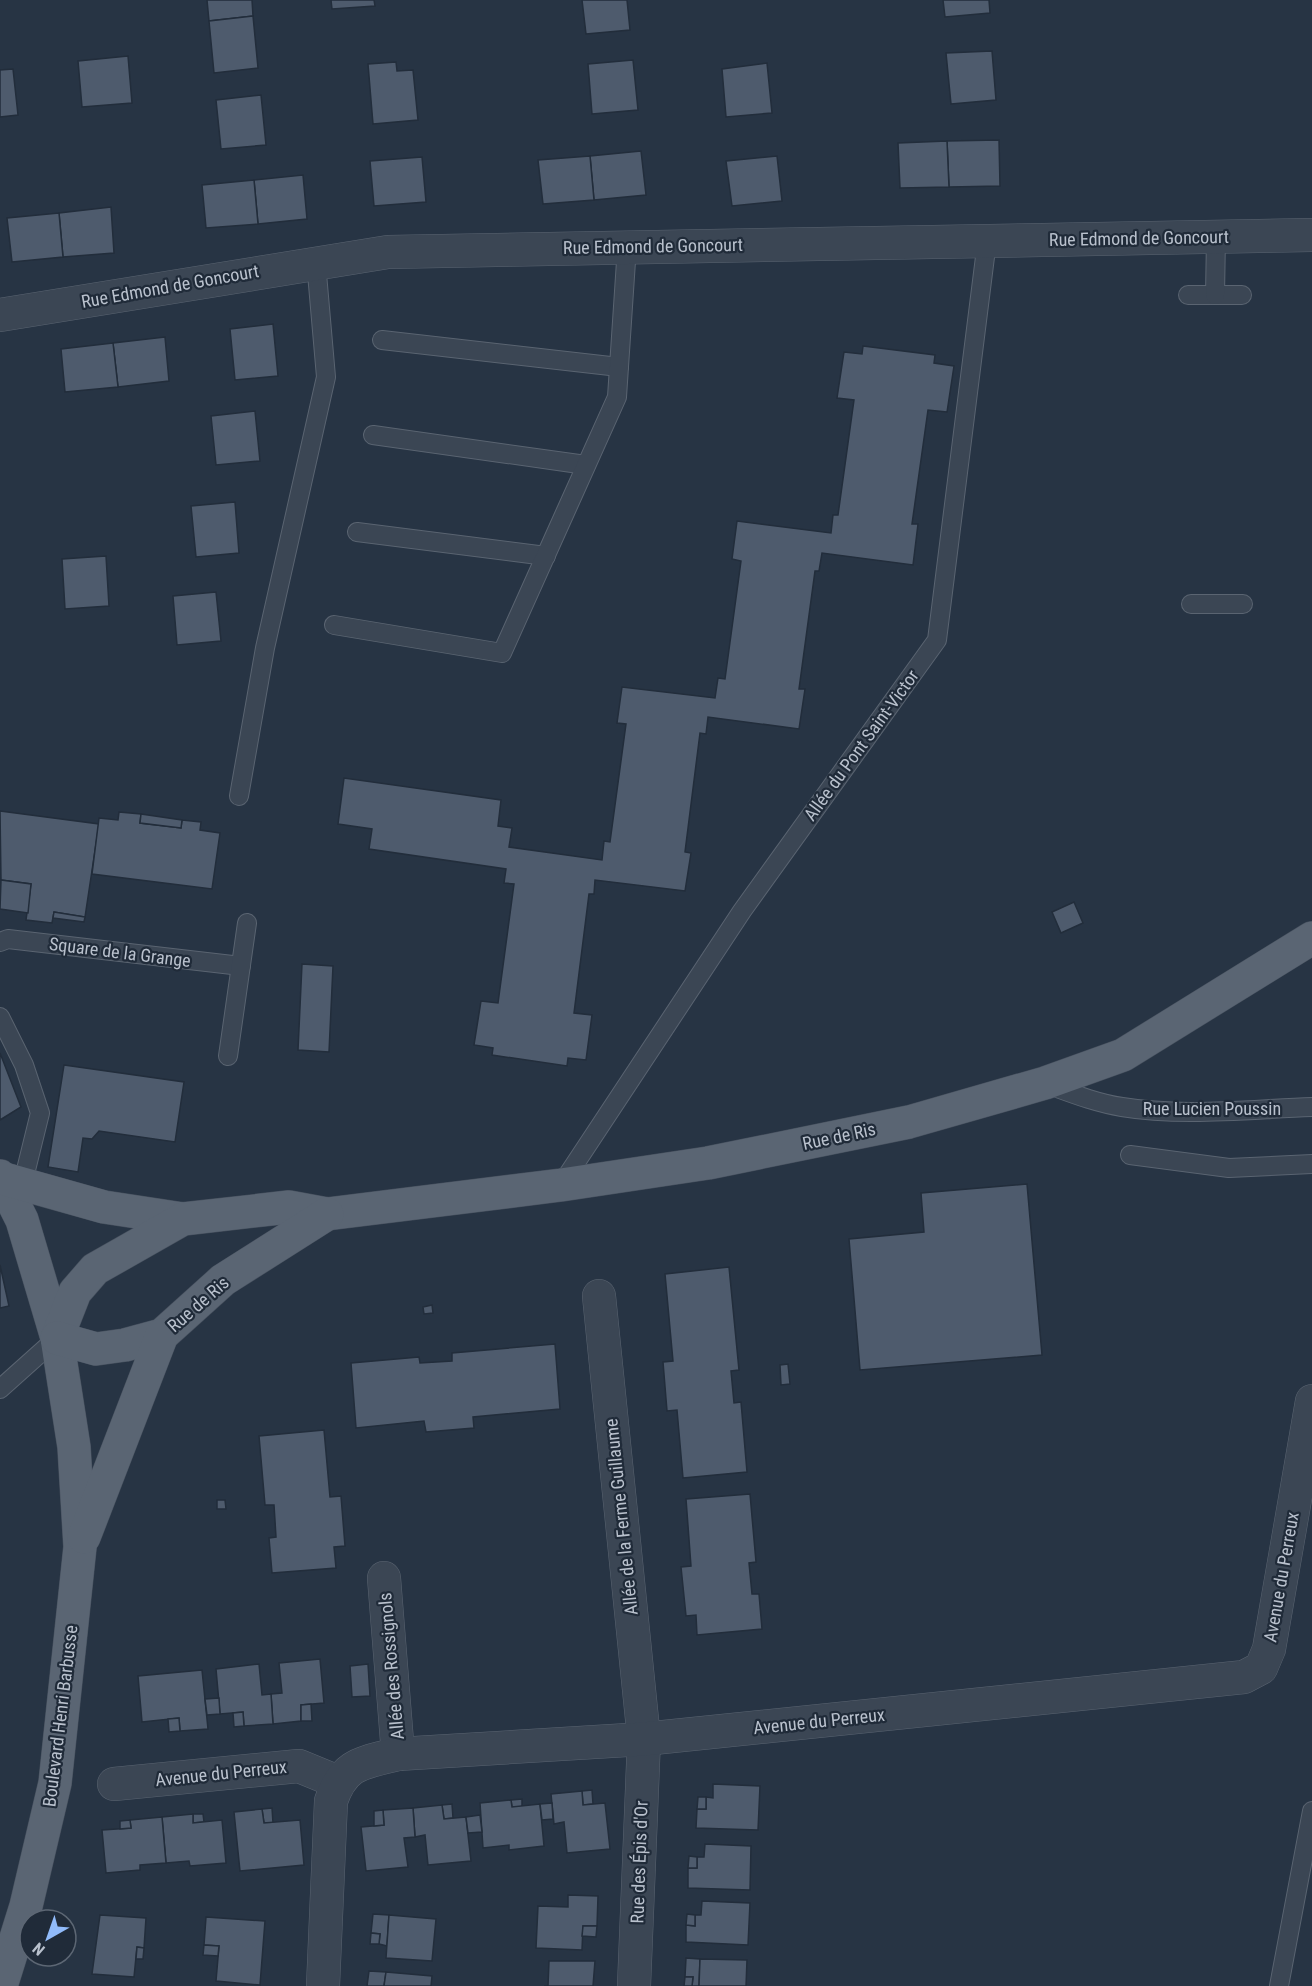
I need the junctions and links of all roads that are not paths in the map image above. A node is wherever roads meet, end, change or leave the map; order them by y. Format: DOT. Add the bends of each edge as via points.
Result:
graph roads {
  1 [pos="1312,235"];
  2 [pos="1216,237"];
  3 [pos="987,241"];
  4 [pos="627,246"];
  5 [pos="316,262"];
  6 [pos="1188,295"];
  7 [pos="1215,295"];
  8 [pos="1242,295"];
  9 [pos="0,315"];
  10 [pos="382,340"];
  11 [pos="619,367"];
  12 [pos="373,435"];
  13 [pos="586,465"];
  14 [pos="357,531"];
  15 [pos="546,556"];
  16 [pos="1191,604"];
  17 [pos="1243,604"];
  18 [pos="334,625"];
  19 [pos="239,796"];
  20 [pos="246,923"];
  21 [pos="1312,938"];
  22 [pos="0,942"];
  23 [pos="241,966"];
  24 [pos="0,1017"];
  25 [pos="228,1056"];
  26 [pos="1045,1083"];
  27 [pos="1312,1107"];
  28 [pos="1130,1155"];
  29 [pos="1312,1164"];
  30 [pos="8,1179"];
  31 [pos="561,1185"];
  32 [pos="327,1214"];
  33 [pos="183,1219"];
  34 [pos="599,1296"];
  35 [pos="162,1335"];
  36 [pos="57,1338"];
  37 [pos="0,1389"];
  38 [pos="1312,1401"];
  39 [pos="80,1547"];
  40 [pos="384,1578"];
  41 [pos="644,1738"];
  42 [pos="398,1754"];
  43 [pos="338,1782"];
  44 [pos="114,1784"];
  45 [pos="1312,1811"];
  46 [pos="1,1986"];
  47 [pos="323,1986"];
  48 [pos="634,1986"];
  49 [pos="1279,1986"];
  1 -- 2 [label="street, Rue Edmond de Goncourt"];
  2 -- 3 [label="street, Rue Edmond de Goncourt"];
  2 -- 7 [label="lane"];
  3 -- 4 [label="street, Rue Edmond de Goncourt"];
  3 -- 31 [label="lane, Allée du Pont Saint-Victor" via="937,640 742,911"];
  4 -- 5 [label="street, Rue Edmond de Goncourt" via="388,252"];
  4 -- 11 [label="lane"];
  5 -- 9 [label="street, Rue Edmond de Goncourt"];
  5 -- 19 [label="lane" via="326,377 265,648"];
  6 -- 7 [label="lane"];
  7 -- 8 [label="lane"];
  10 -- 11 [label="lane"];
  11 -- 13 [label="lane" via="617,397"];
  12 -- 13 [label="lane"];
  13 -- 15 [label="lane"];
  14 -- 15 [label="lane"];
  15 -- 18 [label="lane" via="502,653"];
  16 -- 17 [label="lane"];
  20 -- 23 [label="lane"];
  21 -- 26 [label="main road, Rue de Ris" via="1123,1055"];
  22 -- 23 [label="lane, Square de la Grange" via="8,939"];
  23 -- 25 [label="lane"];
  24 -- 30 [label="lane" via="24,1065 40,1113"];
  26 -- 27 [label="lane, Rue Lucien Poussin" via="1098,1102 1158,1111"];
  26 -- 31 [label="main road, Rue de Ris" via="898,1124 708,1163"];
  28 -- 29 [label="lane" via="1229,1168"];
  30 -- 33 [label="main road, Rue de Ris" via="104,1207"];
  30 -- 36 [label="main road, Boulevard Henri Barbusse"];
  31 -- 32 [label="main road, Rue de Ris"];
  32 -- 33 [label="main road, Rue de Ris" via="289,1207"];
  32 -- 35 [label="main road, Rue de Ris" via="223,1280"];
  33 -- 36 [label="main road, Rue de Ris" via="94,1269 75,1292"];
  34 -- 41 [label="street, Allée de la Ferme Guillaume"];
  35 -- 36 [label="main road, Rue de Ris" via="96,1349"];
  35 -- 39 [label="main road, Boulevard Henri Barbusse"];
  36 -- 37 [label="lane"];
  36 -- 39 [label="main road, Boulevard Henri Barbusse" via="74,1447"];
  38 -- 41 [label="street, Avenue du Perreux" via="1269,1648 1261,1668 1244,1677"];
  39 -- 46 [label="main road, Boulevard Henri Barbusse" via="54,1783 26,1906"];
  40 -- 42 [label="street, Allée des Rossignols"];
  41 -- 42 [label="street, Avenue du Perreux"];
  41 -- 48 [label="street, Rue des Épis d'Or"];
  42 -- 43 [label="street, Avenue du Perreux" via="360,1763"];
  43 -- 44 [label="street, Avenue du Perreux" via="299,1766"];
  43 -- 47 [label="street" via="331,1801"];
  45 -- 49 [label="lane"];
}
